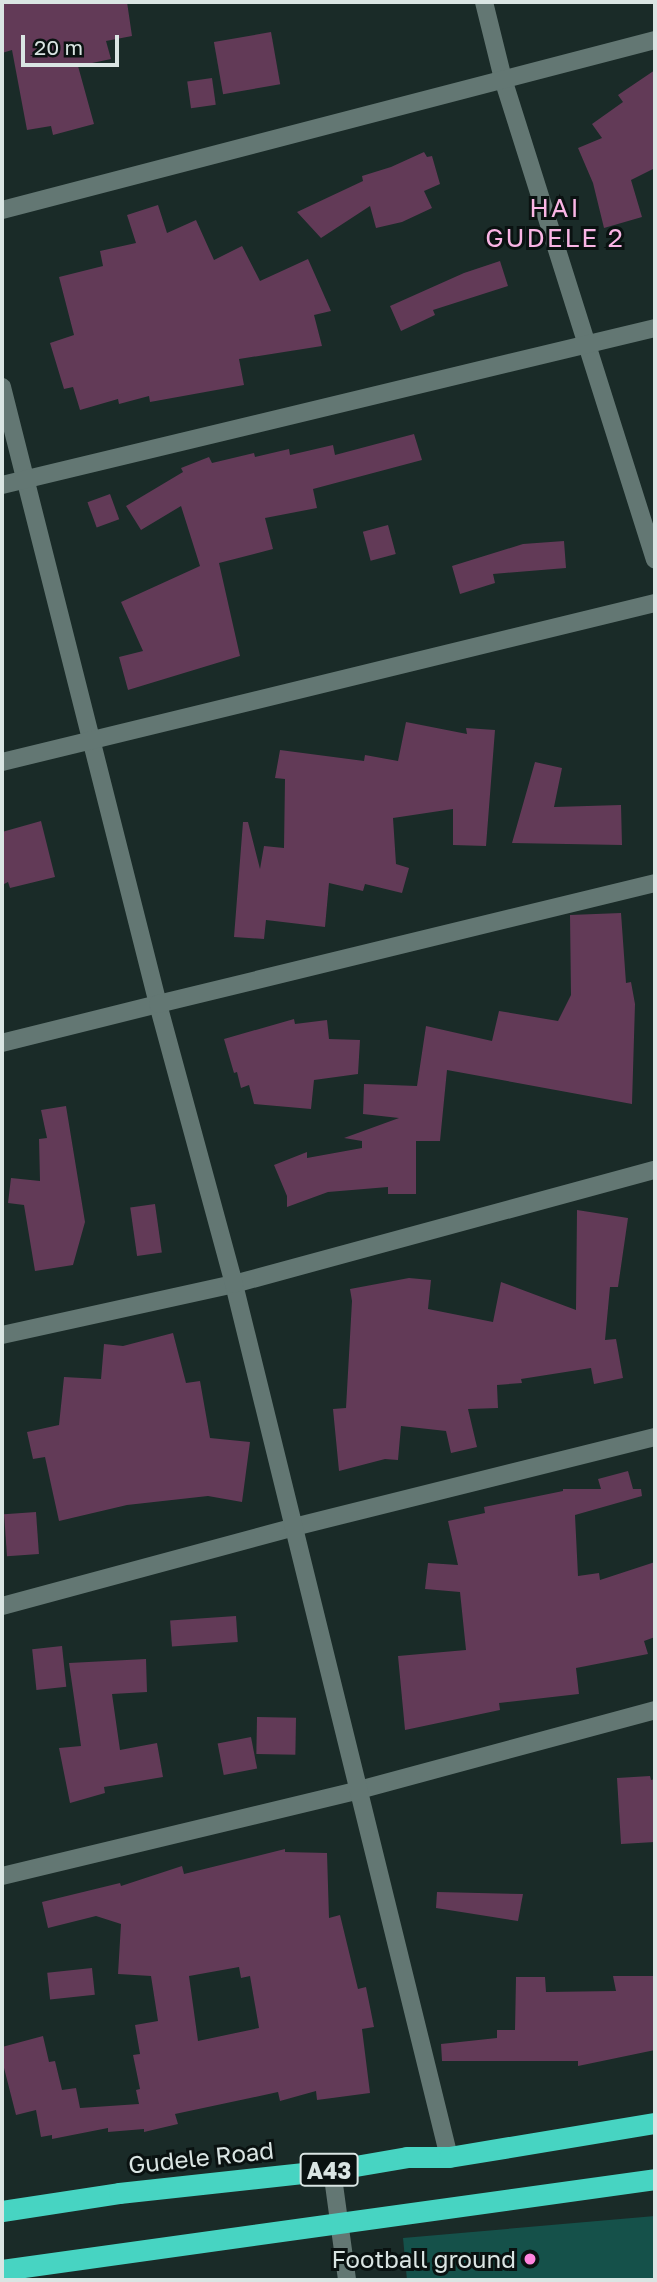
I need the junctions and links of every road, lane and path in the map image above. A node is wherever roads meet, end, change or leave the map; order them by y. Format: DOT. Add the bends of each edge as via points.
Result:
graph roads {
  1 [pos="484,2"];
  2 [pos="655,40"];
  3 [pos="503,79"];
  4 [pos="2,210"];
  5 [pos="655,328"];
  6 [pos="589,345"];
  7 [pos="2,387"];
  8 [pos="26,479"];
  9 [pos="2,485"];
  10 [pos="655,560"];
  11 [pos="655,603"];
  12 [pos="92,740"];
  13 [pos="2,762"];
  14 [pos="655,883"];
  15 [pos="158,1004"];
  16 [pos="2,1044"];
  17 [pos="655,1170"];
  18 [pos="234,1284"];
  19 [pos="2,1335"];
  20 [pos="655,1437"];
  21 [pos="294,1527"];
  22 [pos="2,1606"];
  23 [pos="655,1710"];
  24 [pos="359,1790"];
  25 [pos="2,1876"];
  26 [pos="655,2123"];
  27 [pos="449,2158"];
  28 [pos="331,2169"];
  29 [pos="655,2179"];
  30 [pos="2,2211"];
  31 [pos="341,2225"];
  32 [pos="2,2270"];
  33 [pos="347,2280"];
  1 -- 3 [label="street"];
  2 -- 3 [label="street"];
  3 -- 4 [label="street"];
  3 -- 6 [label="street"];
  5 -- 6 [label="street"];
  6 -- 8 [label="street"];
  6 -- 10 [label="street"];
  7 -- 8 [label="street"];
  8 -- 9 [label="street"];
  8 -- 12 [label="street"];
  11 -- 12 [label="street"];
  12 -- 13 [label="street"];
  12 -- 15 [label="street"];
  14 -- 15 [label="street"];
  15 -- 16 [label="street"];
  15 -- 18 [label="street"];
  17 -- 18 [label="street"];
  18 -- 19 [label="street"];
  18 -- 21 [label="street"];
  20 -- 21 [label="street"];
  21 -- 22 [label="street"];
  21 -- 24 [label="street"];
  23 -- 24 [label="street"];
  24 -- 25 [label="street"];
  24 -- 27 [label="street"];
  26 -- 27 [label="highway, Gudele Road / A43"];
  27 -- 28 [label="highway, Gudele Road / A43" via="407,2158"];
  28 -- 30 [label="highway, Gudele Road / A43"];
  28 -- 31 [label="street"];
  29 -- 31 [label="highway, A43"];
  31 -- 32 [label="highway, A43"];
  31 -- 33 [label="street"];
}
